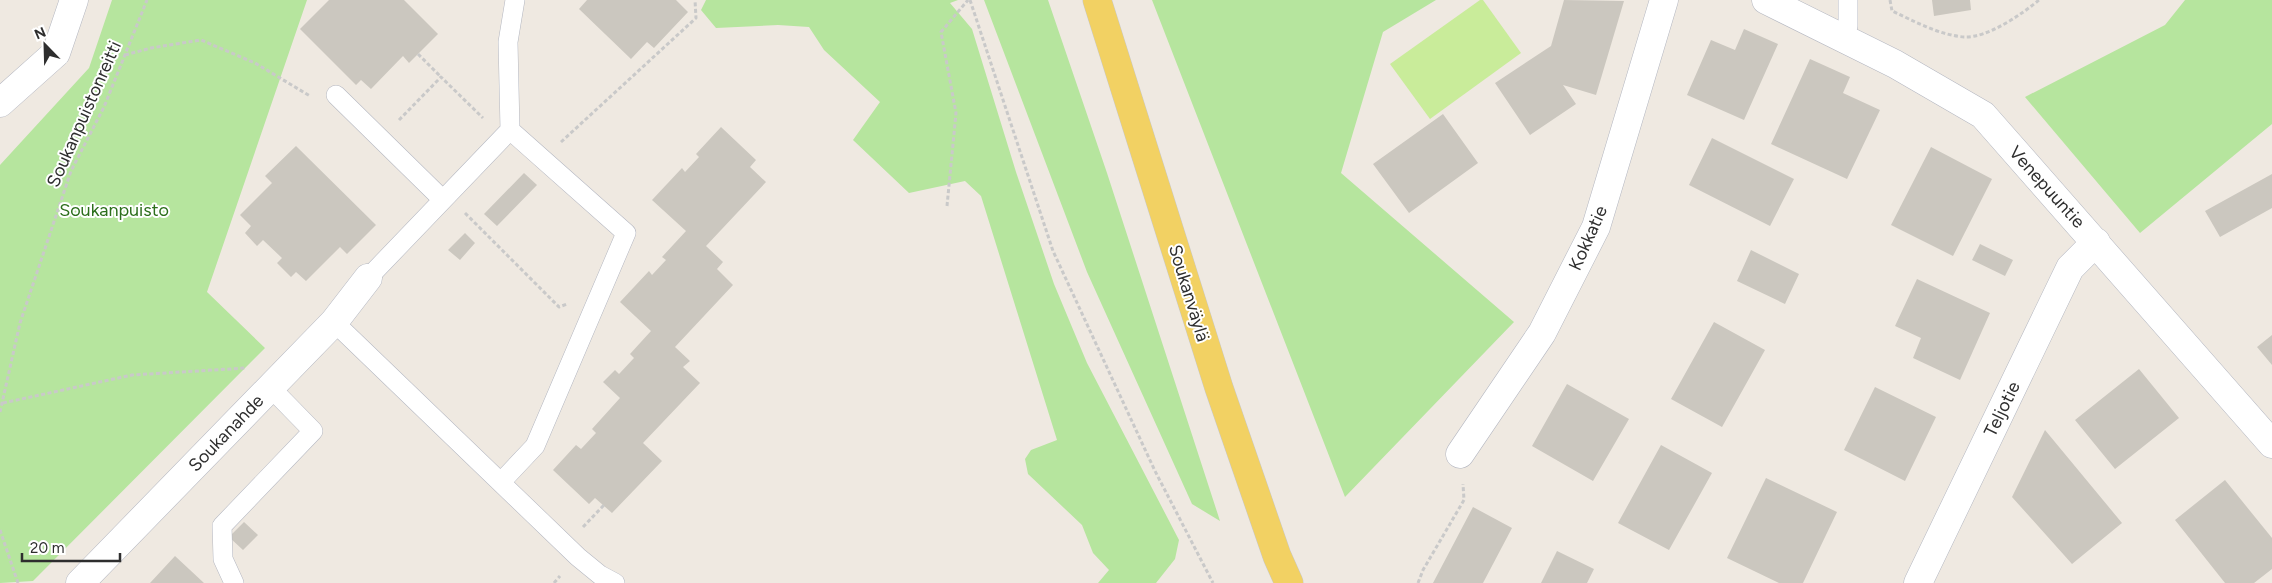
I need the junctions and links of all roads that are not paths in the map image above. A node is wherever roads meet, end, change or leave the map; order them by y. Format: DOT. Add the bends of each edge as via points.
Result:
graph roads {
  1 [pos="74,0"];
  2 [pos="515,0"];
  3 [pos="1097,0"];
  4 [pos="1664,0"];
  5 [pos="1766,0"];
  6 [pos="1848,0"];
  7 [pos="1844,40"];
  8 [pos="336,95"];
  9 [pos="0,103"];
  10 [pos="506,134"];
  11 [pos="442,199"];
  12 [pos="2096,242"];
  13 [pos="368,278"];
  14 [pos="334,322"];
  15 [pos="270,388"];
  16 [pos="2272,444"];
  17 [pos="1460,454"];
  18 [pos="500,482"];
  19 [pos="80,583"];
  20 [pos="234,583"];
  21 [pos="615,583"];
  22 [pos="1289,583"];
  23 [pos="1918,583"];
  1 -- 9 [label="street" via="56,53"];
  2 -- 10 [label="lane" via="508,42"];
  3 -- 22 [label="main road, Soukanväylä" via="1219,388"];
  4 -- 17 [label="street, Kokkatie" via="1596,227 1542,333"];
  5 -- 7 [label="street, Venepuuntie"];
  6 -- 7 [label="lane" via="1848,26"];
  7 -- 12 [label="street, Venepuuntie" via="1894,64 1983,115"];
  8 -- 11 [label="lane"];
  10 -- 11 [label="lane"];
  10 -- 18 [label="lane" via="542,160 626,233 535,446"];
  11 -- 13 [label="lane"];
  12 -- 16 [label="street, Venepuuntie"];
  12 -- 23 [label="street, Teljotie" via="2070,268"];
  13 -- 14 [label="street, Soukanahde"];
  14 -- 15 [label="street, Soukanahde"];
  14 -- 18 [label="lane"];
  15 -- 19 [label="street, Soukanahde"];
  15 -- 20 [label="lane" via="313,431 222,526 223,559"];
  18 -- 21 [label="lane" via="578,557"];
}
